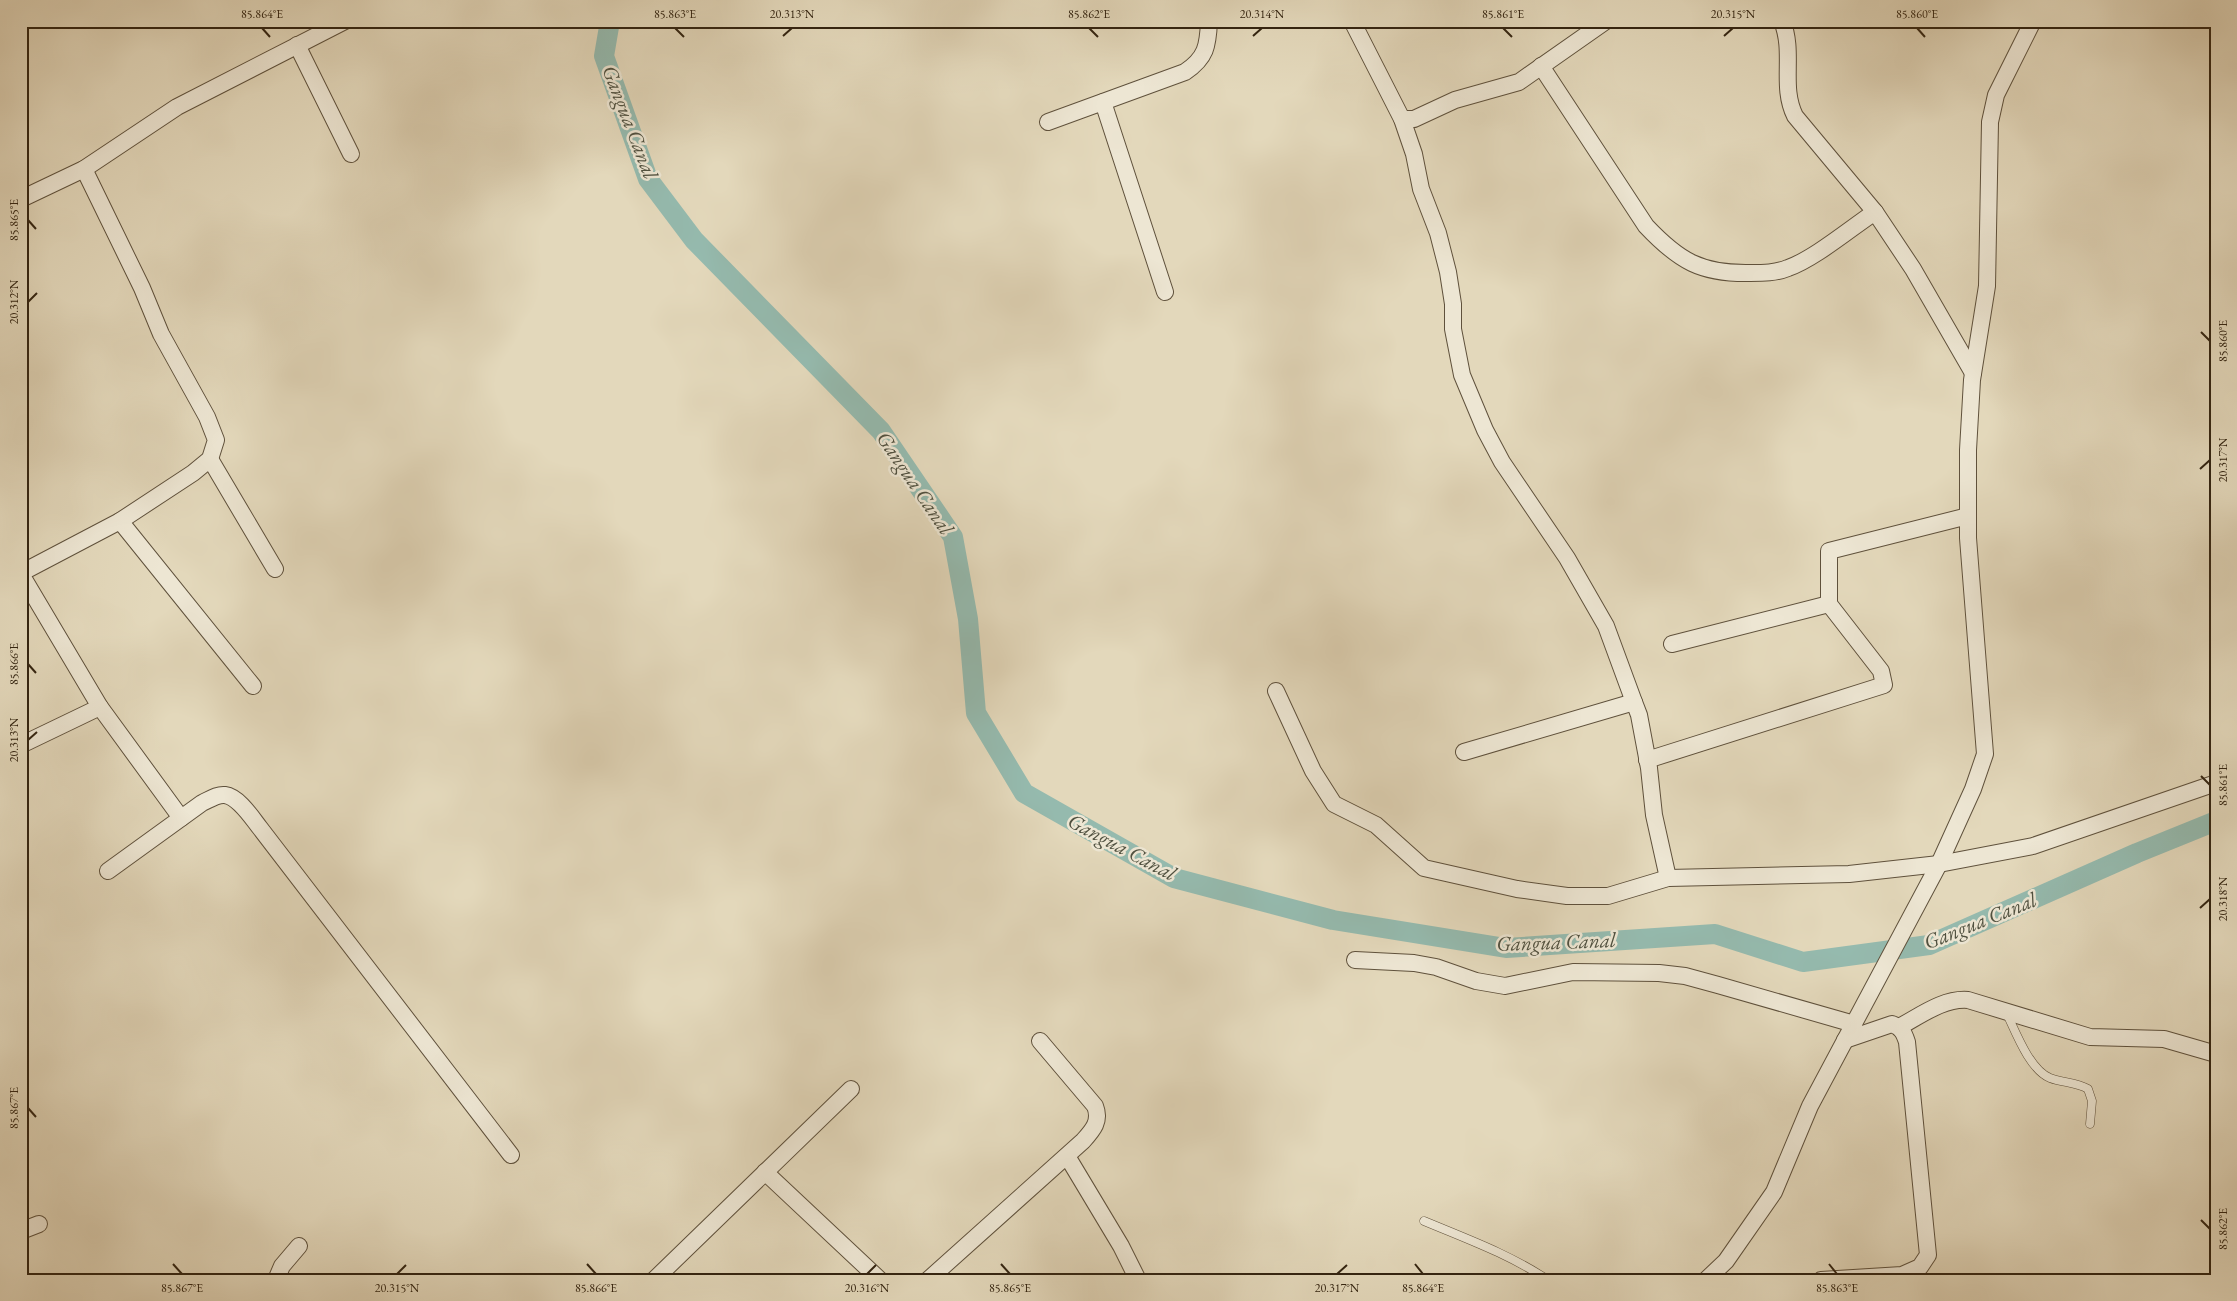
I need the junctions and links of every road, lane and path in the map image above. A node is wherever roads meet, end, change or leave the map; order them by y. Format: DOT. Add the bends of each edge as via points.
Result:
graph roads {
  1 [pos="345,21"];
  2 [pos="1209,21"];
  3 [pos="1352,21"];
  4 [pos="1606,21"];
  5 [pos="1782,21"];
  6 [pos="2033,21"];
  7 [pos="297,45"];
  8 [pos="1541,66"];
  9 [pos="1103,102"];
  10 [pos="1402,119"];
  11 [pos="1048,122"];
  12 [pos="351,154"];
  13 [pos="84,169"];
  14 [pos="21,199"];
  15 [pos="1876,212"];
  16 [pos="1165,292"];
  17 [pos="1973,373"];
  18 [pos="210,459"];
  19 [pos="1968,516"];
  20 [pos="120,521"];
  21 [pos="275,568"];
  22 [pos="21,574"];
  23 [pos="1829,604"];
  24 [pos="1672,644"];
  25 [pos="253,686"];
  26 [pos="1276,691"];
  27 [pos="1634,702"];
  28 [pos="100,707"];
  29 [pos="21,745"];
  30 [pos="1464,752"];
  31 [pos="1647,760"];
  32 [pos="2216,783"];
  33 [pos="181,818"];
  34 [pos="1939,864"];
  35 [pos="108,872"];
  36 [pos="1668,878"];
  37 [pos="1355,960"];
  38 [pos="2006,1012"];
  39 [pos="1857,1018"];
  40 [pos="1899,1027"];
  41 [pos="1845,1040"];
  42 [pos="1040,1041"];
  43 [pos="2216,1054"];
  44 [pos="851,1089"];
  45 [pos="2090,1124"];
  46 [pos="511,1155"];
  47 [pos="1067,1156"];
  48 [pos="765,1172"];
  49 [pos="1424,1221"];
  50 [pos="39,1224"];
  51 [pos="21,1230"];
  52 [pos="299,1246"];
  53 [pos="1714,1279"];
  54 [pos="276,1280"];
  55 [pos="654,1280"];
  56 [pos="880,1280"];
  57 [pos="928,1280"];
  58 [pos="1138,1280"];
  59 [pos="1548,1280"];
  60 [pos="1821,1280"];
  1 -- 7 [label="street"];
  2 -- 9 [label="street" via="1206,52 1195,65 1185,72"];
  3 -- 10 [label="street"];
  4 -- 8 [label="street"];
  5 -- 15 [label="street" via="1789,44 1787,84 1791,108 1803,128"];
  6 -- 17 [label="street" via="1996,95 1990,122 1987,286"];
  7 -- 12 [label="street"];
  7 -- 13 [label="street" via="177,107"];
  8 -- 10 [label="street" via="1519,82 1455,100 1414,119"];
  8 -- 15 [label="street" via="1646,226 1665,246 1702,269 1739,274 1770,273 1789,268"];
  9 -- 11 [label="street"];
  9 -- 16 [label="street"];
  10 -- 27 [label="street" via="1414,154 1420,189 1438,233 1445,262 1462,376 1502,462 1566,558 1606,626"];
  13 -- 14 [label="street"];
  13 -- 18 [label="street" via="161,334 214,431 216,440"];
  15 -- 17 [label="street"];
  17 -- 19 [label="street"];
  18 -- 20 [label="street"];
  18 -- 21 [label="street"];
  19 -- 23 [label="street" via="1829,551"];
  19 -- 34 [label="street" via="1985,754 1973,790"];
  20 -- 22 [label="street"];
  20 -- 25 [label="street"];
  22 -- 28 [label="street"];
  23 -- 24 [label="street"];
  23 -- 31 [label="street" via="1881,671 1884,685"];
  26 -- 36 [label="street" via="1314,771 1334,804 1376,825 1424,868 1517,889 1568,896 1608,896"];
  27 -- 30 [label="street"];
  27 -- 31 [label="street"];
  28 -- 29 [label="street"];
  28 -- 33 [label="street"];
  31 -- 36 [label="street" via="1654,815"];
  32 -- 34 [label="street" via="2033,846"];
  33 -- 35 [label="street"];
  33 -- 46 [label="street" via="216,796 226,795 243,807"];
  34 -- 36 [label="street" via="1849,874"];
  34 -- 39 [label="street"];
  37 -- 39 [label="street" via="1414,962 1476,981 1505,986 1573,972 1685,976"];
  38 -- 40 [label="street" via="1958,1000 1947,1002"];
  38 -- 43 [label="street" via="2090,1037 2164,1039"];
  38 -- 45 [label="lane" via="2025,1051 2042,1074 2088,1089 2092,1101"];
  39 -- 41 [label="street"];
  40 -- 41 [label="street" via="1886,1025"];
  40 -- 60 [label="street" via="1908,1042 1928,1254 1920,1267 1902,1275"];
  41 -- 53 [label="street" via="1810,1106 1774,1192"];
  42 -- 47 [label="street" via="1098,1112 1095,1127"];
  44 -- 48 [label="street"];
  47 -- 57 [label="street"];
  47 -- 58 [label="street"];
  48 -- 55 [label="street"];
  48 -- 56 [label="street"];
  49 -- 59 [label="lane" via="1496,1250"];
  50 -- 51 [label="street"];
  52 -- 54 [label="street" via="282,1266"];
}
